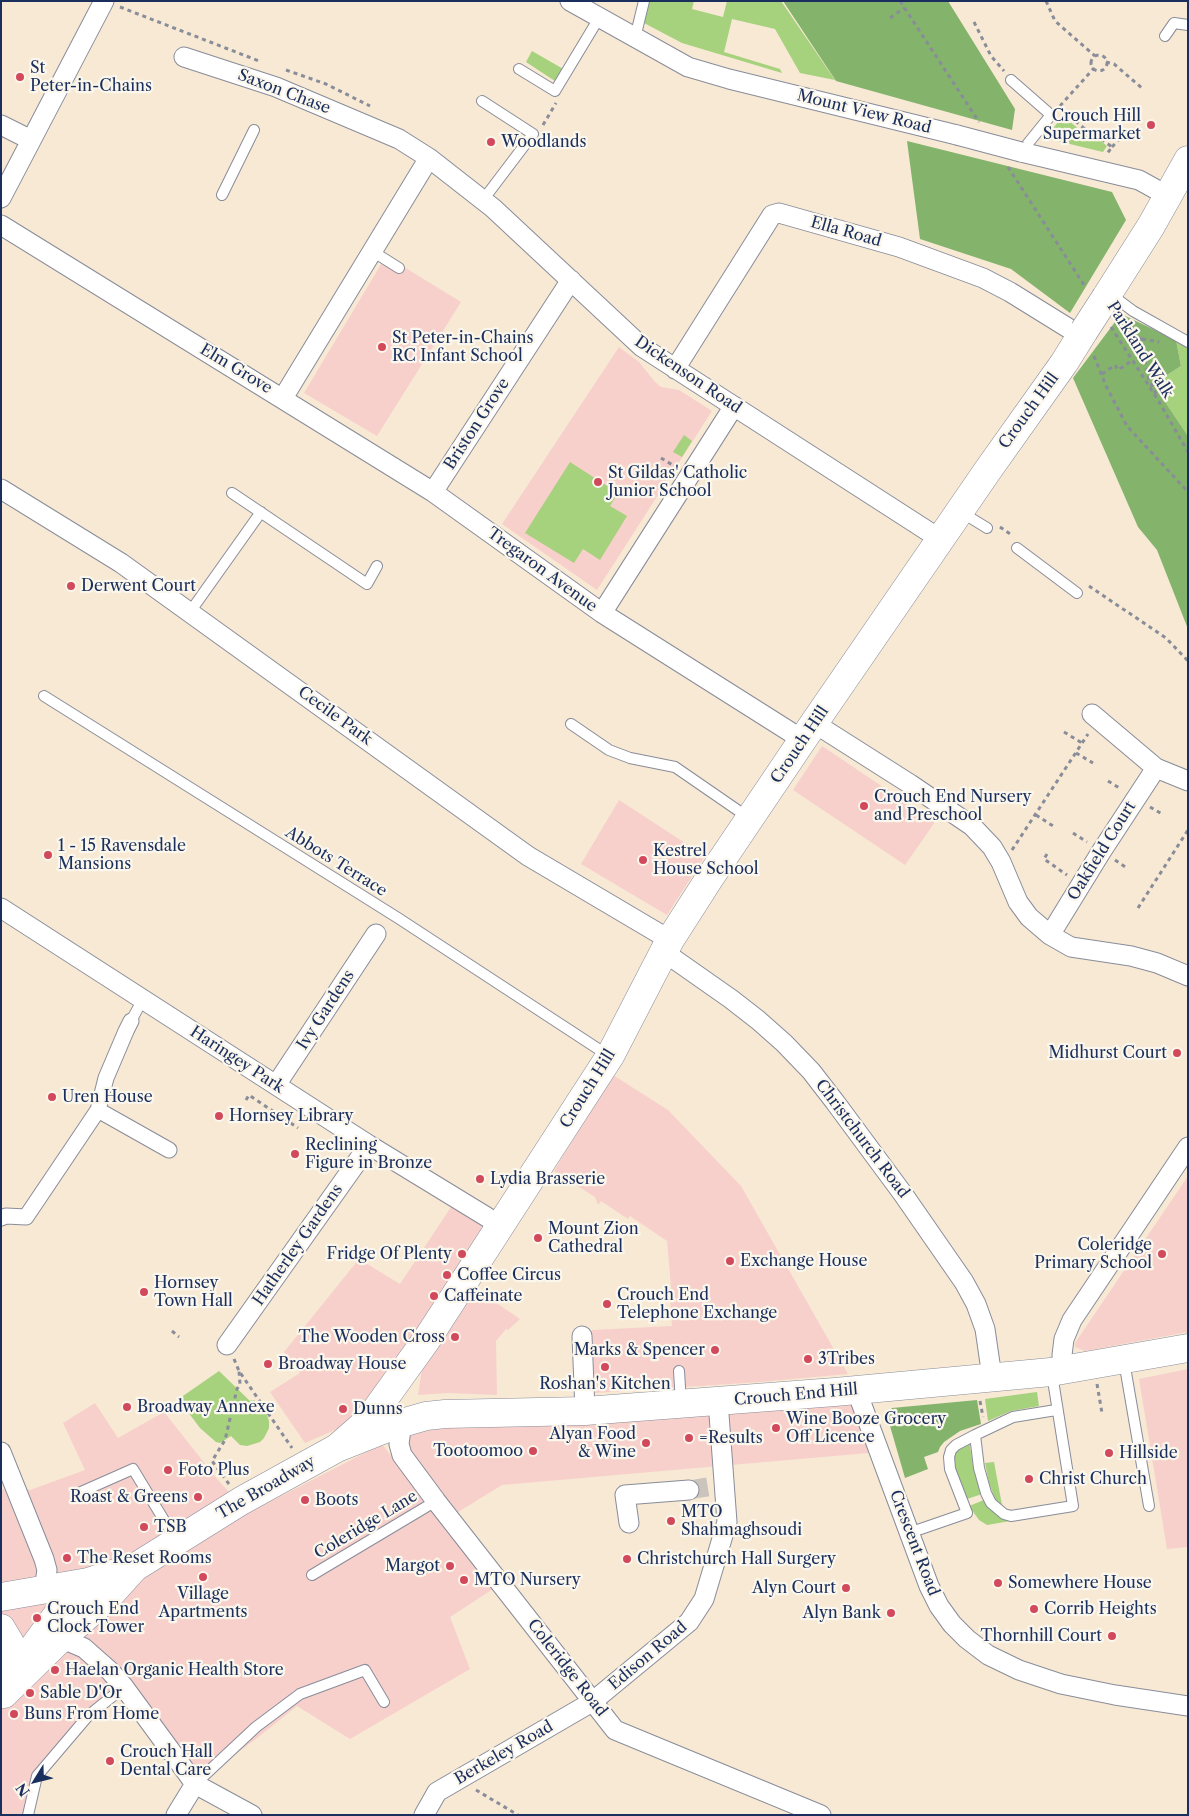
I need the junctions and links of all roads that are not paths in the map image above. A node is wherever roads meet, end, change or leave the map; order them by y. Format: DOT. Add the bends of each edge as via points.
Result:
graph roads {
  1 [pos="570,1"];
  2 [pos="644,1"];
  3 [pos="109,3"];
  4 [pos="599,18"];
  5 [pos="1188,25"];
  6 [pos="1165,36"];
  7 [pos="635,38"];
  8 [pos="184,56"];
  9 [pos="519,69"];
  10 [pos="1011,80"];
  11 [pos="482,101"];
  12 [pos="1,125"];
  13 [pos="254,130"];
  14 [pos="383,132"];
  15 [pos="30,140"];
  16 [pos="1021,152"];
  17 [pos="429,158"];
  18 [pos="1188,160"];
  19 [pos="222,195"];
  20 [pos="1168,196"];
  21 [pos="1,198"];
  22 [pos="483,200"];
  23 [pos="1,225"];
  24 [pos="372,250"];
  25 [pos="399,268"];
  26 [pos="571,280"];
  27 [pos="1098,293"];
  28 [pos="1092,336"];
  29 [pos="1188,342"];
  30 [pos="675,369"];
  31 [pos="283,398"];
  32 [pos="734,406"];
  33 [pos="1,489"];
  34 [pos="433,492"];
  35 [pos="232,493"];
  36 [pos="960,511"];
  37 [pos="261,512"];
  38 [pos="987,528"];
  39 [pos="940,539"];
  40 [pos="1016,548"];
  41 [pos="378,566"];
  42 [pos="1077,593"];
  43 [pos="190,612"];
  44 [pos="602,613"];
  45 [pos="44,696"];
  46 [pos="1095,716"];
  47 [pos="571,724"];
  48 [pos="808,731"];
  49 [pos="1156,768"];
  50 [pos="1188,781"];
  51 [pos="750,819"];
  52 [pos="1,908"];
  53 [pos="376,934"];
  54 [pos="1050,935"];
  55 [pos="667,946"];
  56 [pos="1188,976"];
  57 [pos="143,999"];
  58 [pos="132,1021"];
  59 [pos="610,1056"];
  60 [pos="276,1086"];
  61 [pos="98,1110"];
  62 [pos="368,1145"];
  63 [pos="1188,1147"];
  64 [pos="169,1150"];
  65 [pos="1,1218"];
  66 [pos="500,1225"];
  67 [pos="582,1336"];
  68 [pos="427,1339"];
  69 [pos="227,1345"];
  70 [pos="1188,1348"];
  71 [pos="1124,1360"];
  72 [pos="679,1371"];
  73 [pos="1058,1371"];
  74 [pos="984,1378"];
  75 [pos="856,1389"];
  76 [pos="718,1401"];
  77 [pos="680,1404"];
  78 [pos="1056,1410"];
  79 [pos="585,1411"];
  80 [pos="402,1422"];
  81 [pos="975,1435"];
  82 [pos="337,1448"];
  83 [pos="1,1452"];
  84 [pos="689,1490"];
  85 [pos="81,1492"];
  86 [pos="436,1501"];
  87 [pos="1149,1506"];
  88 [pos="629,1523"];
  89 [pos="909,1533"];
  90 [pos="177,1540"];
  91 [pos="137,1566"];
  92 [pos="312,1575"];
  93 [pos="88,1582"];
  94 [pos="44,1589"];
  95 [pos="1,1597"];
  96 [pos="1,1628"];
  97 [pos="57,1642"];
  98 [pos="124,1688"];
  99 [pos="3,1696"];
  100 [pos="384,1702"];
  101 [pos="592,1702"];
  102 [pos="1188,1706"];
  103 [pos="195,1784"];
  104 [pos="28,1815"];
  105 [pos="176,1815"];
  106 [pos="252,1815"];
  107 [pos="424,1815"];
  108 [pos="821,1815"];
  1 -- 4 [label="street, Mount View Road"];
  2 -- 7 [label="lane"];
  3 -- 15 [label="street"];
  4 -- 7 [label="street, Mount View Road"];
  4 -- 9 [label="lane" via="555,91"];
  5 -- 6 [label="lane" via="1174,23"];
  7 -- 16 [label="street, Mount View Road, bridge" via="688,67"];
  8 -- 14 [label="street, Saxon Chase"];
  10 -- 16 [label="lane" via="1052,115"];
  11 -- 22 [label="lane" via="533,134"];
  12 -- 15 [label="street"];
  13 -- 19 [label="lane"];
  14 -- 17 [label="street, Dickenson Road"];
  15 -- 21 [label="street"];
  16 -- 20 [label="street, Mount View Road" via="1139,180"];
  17 -- 22 [label="street, Dickenson Road"];
  17 -- 24 [label="street, Elm Grove"];
  18 -- 20 [label="main road, Crouch Hill"];
  20 -- 27 [label="main road, Crouch Hill" via="1151,226"];
  22 -- 26 [label="street, Dickenson Road"];
  23 -- 31 [label="street, Elm Grove"];
  24 -- 25 [label="lane"];
  24 -- 31 [label="street, Elm Grove"];
  26 -- 30 [label="street, Dickenson Road" via="642,347"];
  26 -- 34 [label="street, Briston Grove"];
  27 -- 28 [label="main road, Crouch Hill, bridge"];
  27 -- 29 [label="lane" via="1123,302 1133,312"];
  28 -- 30 [label="street, Ella Road" via="983,278 899,248 779,213 772,215"];
  28 -- 36 [label="main road, Crouch Hill" via="1064,363"];
  30 -- 32 [label="street, Dickenson Road"];
  31 -- 34 [label="street, Tregaron Avenue"];
  32 -- 39 [label="street, Dickenson Road"];
  32 -- 44 [label="street"];
  33 -- 43 [label="street, Cecile Park" via="121,562"];
  34 -- 44 [label="street, Tregaron Avenue"];
  35 -- 37 [label="lane"];
  36 -- 38 [label="lane"];
  36 -- 39 [label="main road, Crouch Hill"];
  37 -- 41 [label="lane" via="367,584"];
  37 -- 43 [label="lane"];
  39 -- 48 [label="main road, Crouch Hill"];
  40 -- 42 [label="lane"];
  43 -- 55 [label="street, Cecile Park" via="528,856"];
  44 -- 48 [label="street, Tregaron Avenue"];
  45 -- 59 [label="lane, Abbots Terrace" via="398,918"];
  46 -- 49 [label="street"];
  47 -- 51 [label="lane" via="609,750 675,768"];
  48 -- 51 [label="main road, Crouch Hill"];
  48 -- 54 [label="street, Tregaron Avenue" via="910,784 972,826 1002,862 1018,902 1029,917"];
  49 -- 50 [label="street"];
  49 -- 54 [label="street, Oakfield Court"];
  51 -- 55 [label="main road, Crouch Hill"];
  52 -- 57 [label="street, Haringey Park"];
  53 -- 60 [label="street, Ivy Gardens"];
  54 -- 56 [label="street, Tregaron Avenue" via="1071,947 1132,956"];
  55 -- 59 [label="main road, Crouch Hill"];
  55 -- 74 [label="street, Christchurch Road" via="758,1020 811,1071 903,1194 976,1304 985,1329"];
  57 -- 58 [label="lane"];
  57 -- 60 [label="street, Haringey Park"];
  58 -- 61 [label="street" via="106,1078"];
  59 -- 66 [label="main road, Crouch Hill"];
  60 -- 62 [label="street, Haringey Park"];
  61 -- 64 [label="street"];
  61 -- 65 [label="street" via="26,1216"];
  62 -- 66 [label="street, Haringey Park"];
  62 -- 69 [label="street, Hatherley Gardens"];
  63 -- 73 [label="street" via="1072,1320"];
  66 -- 68 [label="main road, Crouch Hill"];
  67 -- 79 [label="street"];
  68 -- 80 [label="main road, Crouch Hill" via="409,1384"];
  68 -- 82 [label="main road, Crouch Hill" via="376,1410"];
  70 -- 71 [label="main road, Crouch End Hill"];
  71 -- 73 [label="main road, Crouch End Hill"];
  71 -- 87 [label="lane"];
  72 -- 77 [label="lane"];
  73 -- 74 [label="main road, Crouch End Hill"];
  73 -- 78 [label="lane"];
  74 -- 75 [label="main road, Crouch End Hill"];
  75 -- 76 [label="main road, Crouch End Hill"];
  75 -- 89 [label="street, Crescent Road"];
  76 -- 77 [label="main road, Crouch End Hill"];
  76 -- 101 [label="street, Edison Road" via="719,1484 727,1522 704,1599 689,1622"];
  77 -- 79 [label="main road, Crouch End Hill"];
  78 -- 81 [label="lane" via="1013,1417"];
  78 -- 81 [label="lane" via="1073,1506 1011,1516 999,1511 986,1493"];
  79 -- 80 [label="main road, Crouch End Hill" via="445,1414"];
  80 -- 82 [label="main road, The Broadway"];
  80 -- 86 [label="street, Coleridge Road" via="399,1444 402,1454"];
  81 -- 89 [label="lane" via="956,1445 948,1457 967,1513"];
  82 -- 90 [label="main road, The Broadway"];
  83 -- 94 [label="street" via="44,1559 47,1570"];
  84 -- 88 [label="street" via="625,1495"];
  85 -- 90 [label="lane" via="133,1469"];
  86 -- 92 [label="lane, Coleridge Lane"];
  86 -- 101 [label="street, Coleridge Road"];
  89 -- 102 [label="street, Crescent Road" via="939,1606 952,1624 988,1655 1061,1684"];
  90 -- 91 [label="main road, The Broadway"];
  91 -- 93 [label="main road, The Broadway"];
  91 -- 97 [label="main road, The Broadway" via="106,1599"];
  93 -- 94 [label="main road, The Broadway"];
  93 -- 99 [label="main road" via="66,1604 27,1655"];
  94 -- 95 [label="main road, The Broadway"];
  96 -- 99 [label="main road" via="10,1643 12,1663"];
  97 -- 98 [label="street" via="76,1644 91,1654"];
  97 -- 99 [label="main road, The Broadway"];
  98 -- 103 [label="street"];
  98 -- 104 [label="lane" via="88,1716 37,1776"];
  100 -- 103 [label="lane" via="365,1670 300,1694 256,1727"];
  101 -- 107 [label="street, Berkeley Road" via="437,1792"];
  101 -- 108 [label="street, Coleridge Road" via="615,1730"];
  103 -- 105 [label="street"];
  103 -- 106 [label="street"];
}
